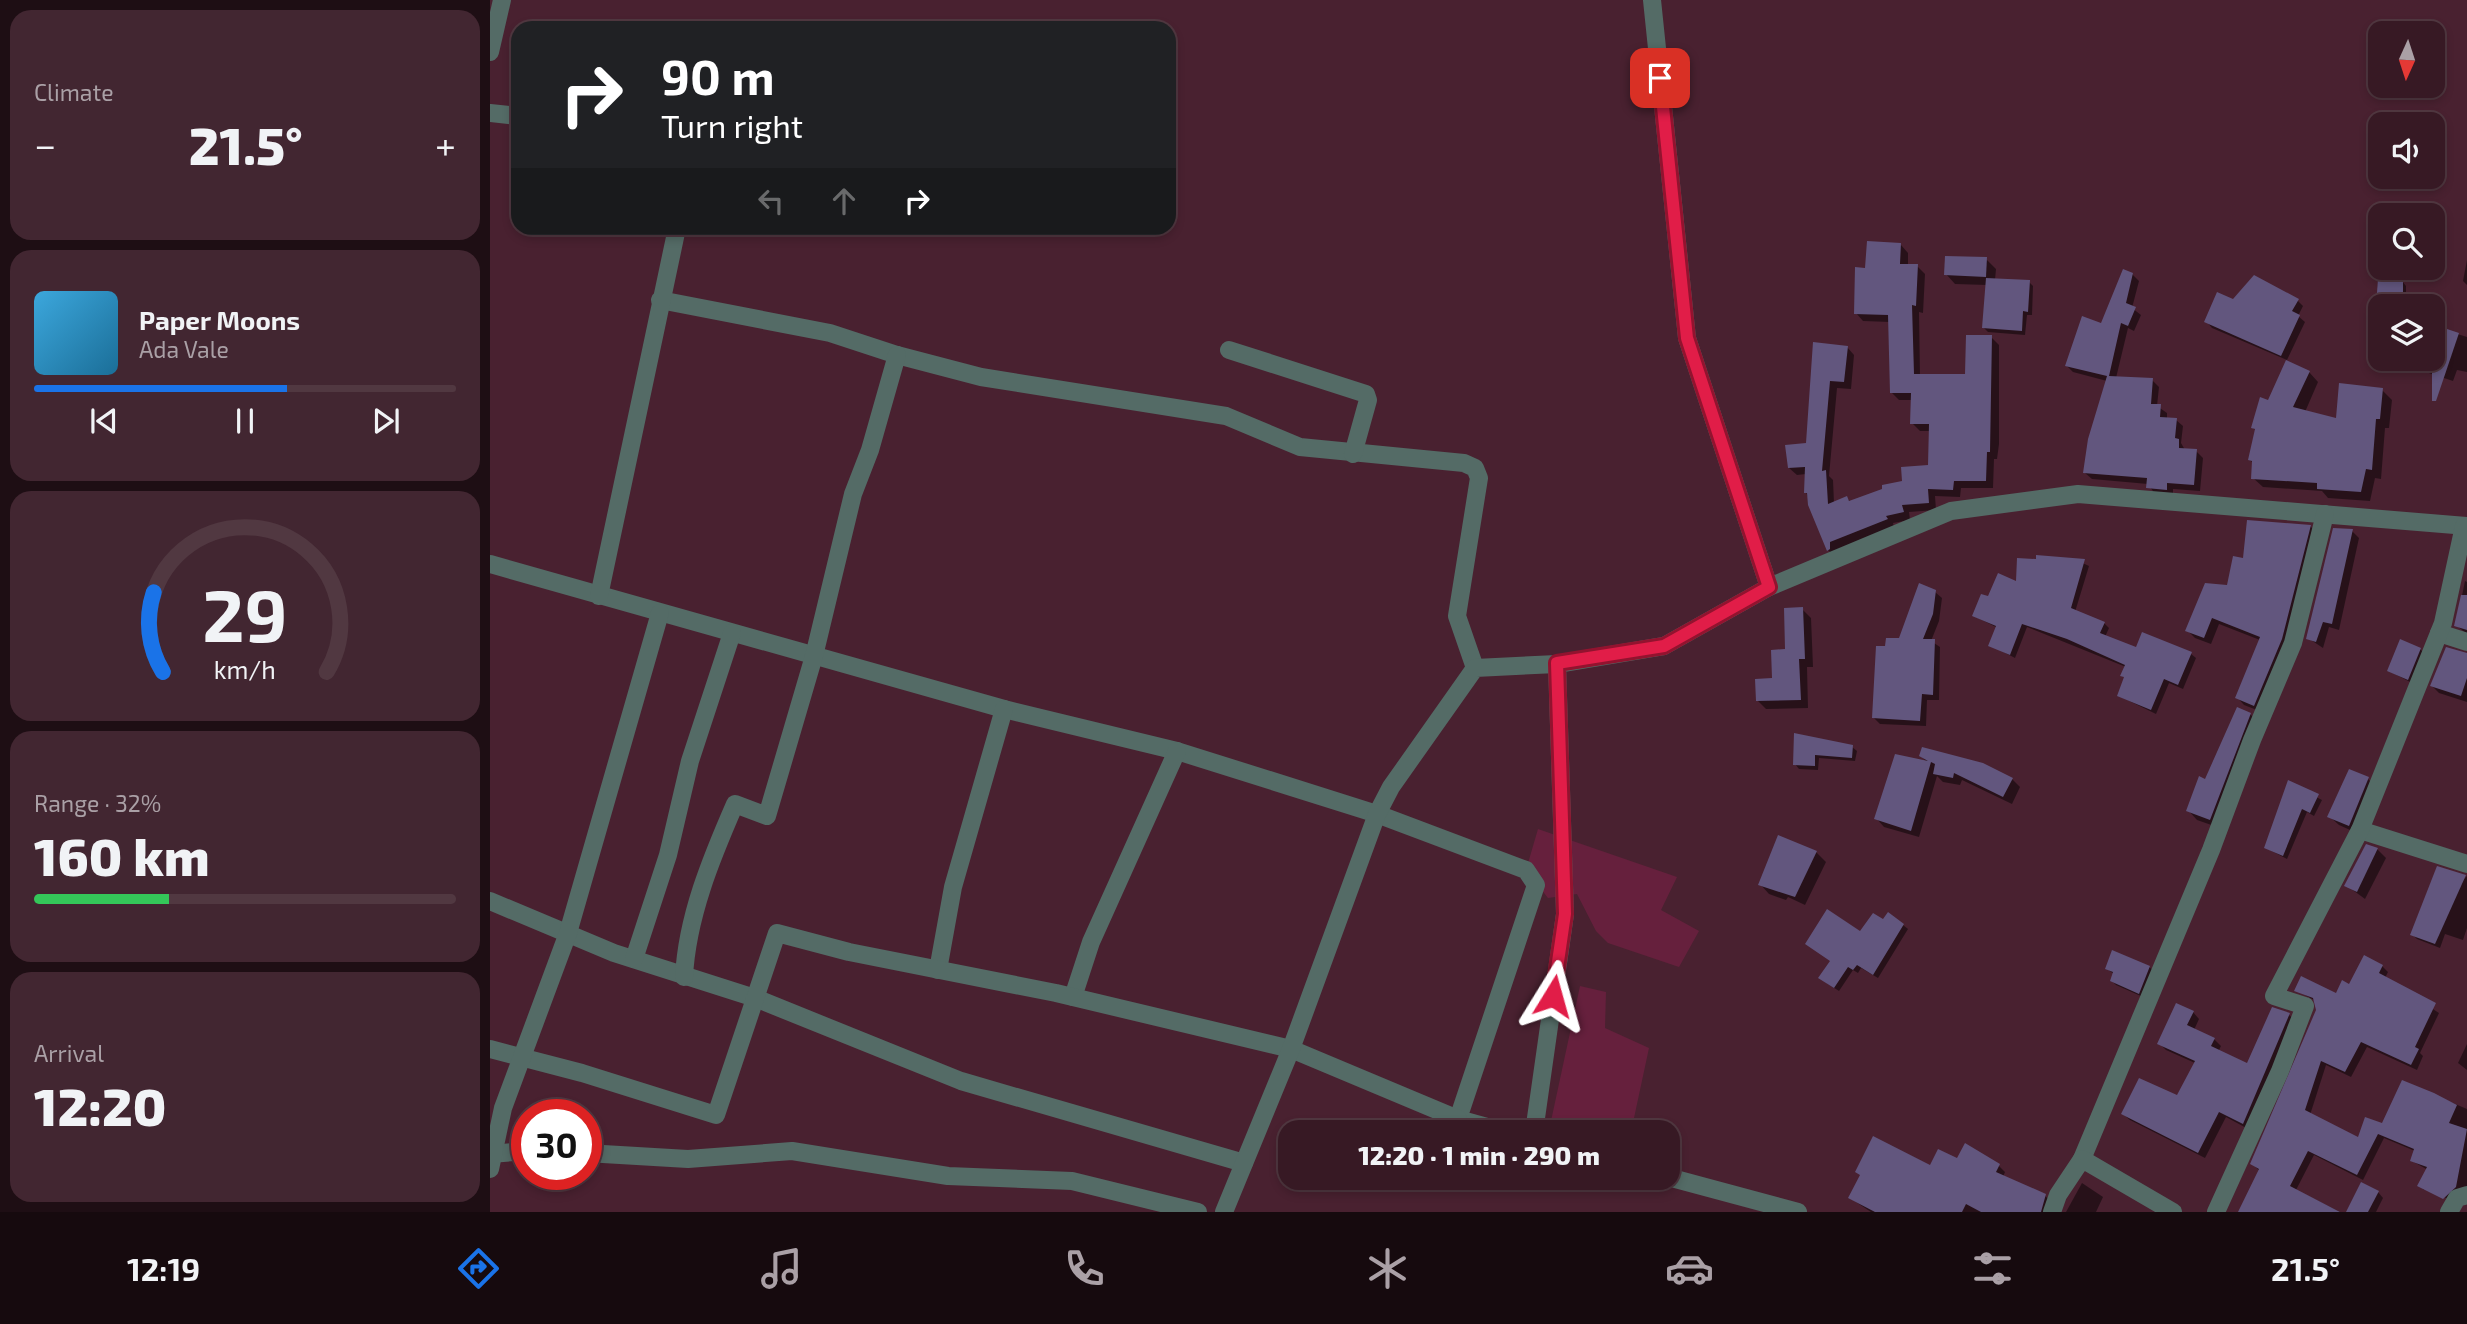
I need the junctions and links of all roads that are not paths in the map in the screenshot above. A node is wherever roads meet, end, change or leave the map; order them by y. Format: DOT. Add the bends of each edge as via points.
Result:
graph roads {
  1 [pos="502,0"];
  2 [pos="1651,0"];
  3 [pos="490,52"];
  4 [pos="490,113"];
  5 [pos="511,115"];
  6 [pos="675,235"];
  7 [pos="660,300"];
  8 [pos="1229,350"];
  9 [pos="897,355"];
  10 [pos="1353,454"];
  11 [pos="2325,514"];
  12 [pos="2466,526"];
  13 [pos="490,564"];
  14 [pos="1769,587"];
  15 [pos="599,596"];
  16 [pos="660,613"];
  17 [pos="732,633"];
  18 [pos="2439,633"];
  19 [pos="2467,642"];
  20 [pos="814,656"];
  21 [pos="1557,663"];
  22 [pos="1475,668"];
  23 [pos="1004,709"];
  24 [pos="1177,751"];
  25 [pos="1377,814"];
  26 [pos="2360,830"];
  27 [pos="2467,864"];
  28 [pos="490,901"];
  29 [pos="568,933"];
  30 [pos="634,959"];
  31 [pos="938,970"];
  32 [pos="684,977"];
  33 [pos="1073,997"];
  34 [pos="755,999"];
  35 [pos="490,1049"];
  36 [pos="1291,1049"];
  37 [pos="519,1059"];
  38 [pos="1458,1119"];
  39 [pos="1462,1120"];
  40 [pos="1536,1120"];
  41 [pos="495,1121"];
  42 [pos="602,1154"];
  43 [pos="511,1155"];
  44 [pos="492,1159"];
  45 [pos="2082,1159"];
  46 [pos="1244,1163"];
  47 [pos="1680,1180"];
  48 [pos="2467,1195"];
  49 [pos="1198,1212"];
  50 [pos="1224,1212"];
  51 [pos="1798,1212"];
  52 [pos="2052,1212"];
  53 [pos="2173,1212"];
  54 [pos="2216,1212"];
  55 [pos="2449,1212"];
  1 -- 3 [label="street"];
  2 -- 14 [label="street" via="1687,338"];
  4 -- 5 [label="street"];
  6 -- 7 [label="street"];
  7 -- 9 [label="street" via="830,333"];
  7 -- 15 [label="street"];
  8 -- 10 [label="street" via="1366,394"];
  9 -- 10 [label="street" via="1045,389 1202,410 1300,447"];
  9 -- 20 [label="street" via="853,494"];
  10 -- 22 [label="street" via="1464,463 1475,468 1479,478 1457,616"];
  11 -- 12 [label="street"];
  11 -- 14 [label="street" via="2065,495 1951,511"];
  11 -- 45 [label="street" via="2293,643"];
  12 -- 18 [label="street"];
  13 -- 15 [label="street"];
  14 -- 21 [label="street" via="1664,646"];
  15 -- 16 [label="street"];
  16 -- 17 [label="street"];
  16 -- 29 [label="street"];
  17 -- 20 [label="street"];
  17 -- 30 [label="street"];
  18 -- 19 [label="street"];
  18 -- 26 [label="street"];
  20 -- 23 [label="street"];
  20 -- 32 [label="street" via="767,816 735,804 717,846 686,941"];
  21 -- 22 [label="street"];
  21 -- 40 [label="street" via="1565,914"];
  22 -- 25 [label="street"];
  23 -- 24 [label="street"];
  23 -- 31 [label="street" via="957,874"];
  24 -- 25 [label="street"];
  24 -- 33 [label="street" via="1091,943"];
  25 -- 36 [label="street"];
  25 -- 38 [label="street" via="1526,870 1536,885"];
  26 -- 27 [label="street"];
  26 -- 54 [label="street" via="2274,996 2305,1006"];
  28 -- 29 [label="street"];
  29 -- 30 [label="street"];
  29 -- 37 [label="street"];
  30 -- 32 [label="street"];
  31 -- 33 [label="street"];
  31 -- 34 [label="street" via="777,933"];
  32 -- 34 [label="street"];
  33 -- 36 [label="street"];
  34 -- 37 [label="street" via="716,1115 582,1073"];
  34 -- 46 [label="street" via="961,1080"];
  35 -- 37 [label="street"];
  36 -- 38 [label="street"];
  36 -- 46 [label="street"];
  37 -- 41 [label="street"];
  38 -- 39 [label="street"];
  41 -- 44 [label="street"];
  42 -- 49 [label="street" via="688,1159 792,1151 948,1176 1072,1181"];
  43 -- 44 [label="street"];
  45 -- 52 [label="street"];
  45 -- 53 [label="street"];
  46 -- 50 [label="street"];
  47 -- 51 [label="street"];
  48 -- 55 [label="street" via="2457,1198"];
}
